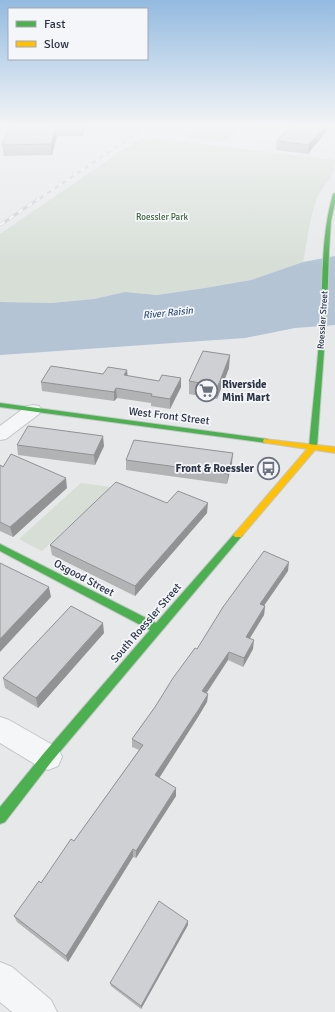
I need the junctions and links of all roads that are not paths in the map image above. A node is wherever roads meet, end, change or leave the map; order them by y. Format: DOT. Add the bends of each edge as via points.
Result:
graph roads {
  1 [pos="335,194"];
  2 [pos="0,405"];
  3 [pos="33,410"];
  4 [pos="0,435"];
  5 [pos="313,447"];
  6 [pos="335,450"];
  7 [pos="0,547"];
  8 [pos="157,629"];
  9 [pos="0,729"];
  10 [pos="48,757"];
  11 [pos="0,817"];
  12 [pos="0,979"];
  13 [pos="39,1012"];
  1 -- 5 [label="street, Roessler Street" via="327,244"];
  2 -- 3 [label="street, West Front Street"];
  3 -- 4 [label="street"];
  3 -- 5 [label="street, West Front Street"];
  5 -- 6 [label="street, West Front Street"];
  5 -- 8 [label="street, South Roessler Street"];
  7 -- 8 [label="street, Osgood Street"];
  8 -- 10 [label="street, South Roessler Street"];
  9 -- 10 [label="street"];
  10 -- 11 [label="street, South Roessler Street"];
  12 -- 13 [label="street"];
}
